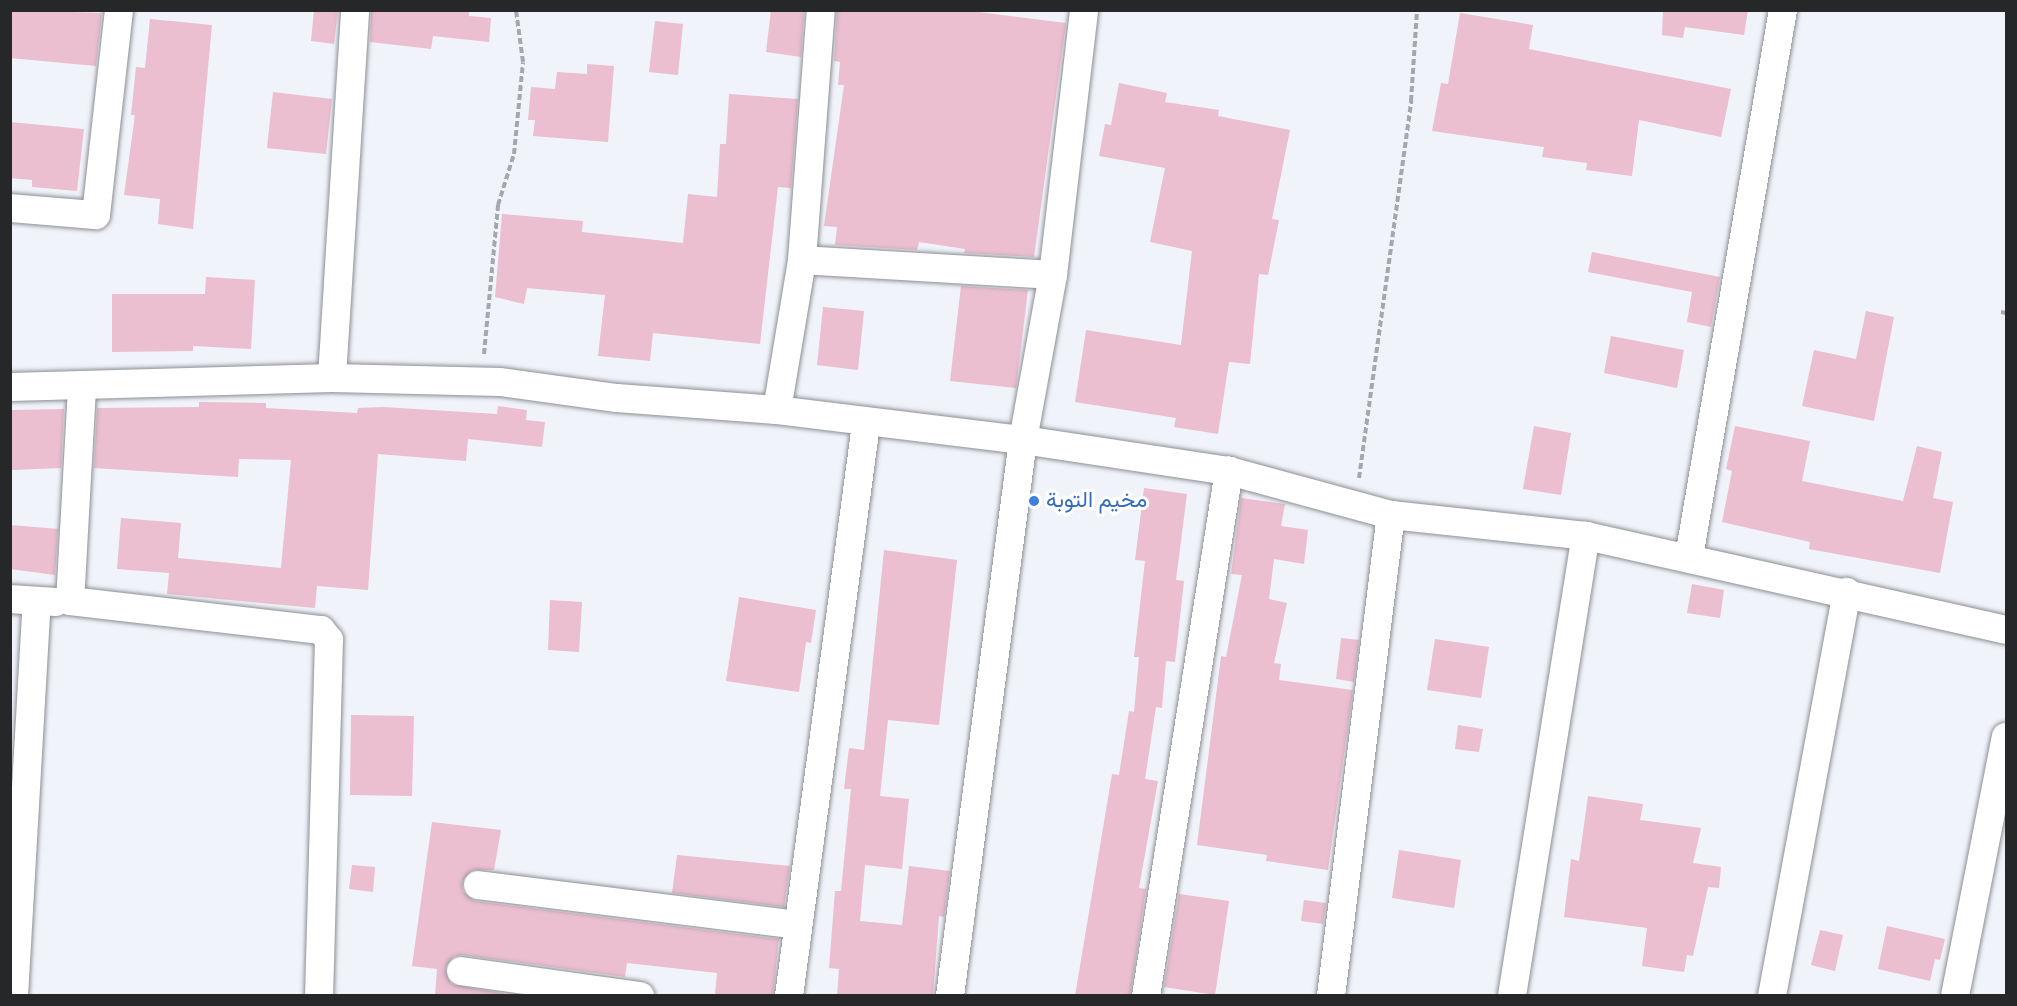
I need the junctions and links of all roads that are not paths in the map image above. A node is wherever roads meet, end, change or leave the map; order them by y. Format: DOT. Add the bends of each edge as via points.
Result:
graph roads {
  1 [pos="119,10"];
  2 [pos="355,10"];
  3 [pos="821,10"];
  4 [pos="1084,10"];
  5 [pos="1783,10"];
  6 [pos="10,208"];
  7 [pos="802,260"];
  8 [pos="1053,275"];
  9 [pos="332,378"];
  10 [pos="10,387"];
  11 [pos="82,388"];
  12 [pos="777,410"];
  13 [pos="866,424"];
  14 [pos="1023,440"];
  15 [pos="1229,471"];
  16 [pos="1391,515"];
  17 [pos="1586,537"];
  18 [pos="1689,557"];
  19 [pos="1847,592"];
  20 [pos="24,601"];
  21 [pos="70,601"];
  22 [pos="2007,630"];
  23 [pos="2007,737"];
  24 [pos="478,885"];
  25 [pos="798,925"];
  26 [pos="461,971"];
  27 [pos="14,996"];
  28 [pos="319,996"];
  29 [pos="640,996"];
  30 [pos="789,996"];
  31 [pos="950,996"];
  32 [pos="1146,996"];
  33 [pos="1331,996"];
  34 [pos="1512,996"];
  35 [pos="1772,996"];
  36 [pos="1955,996"];
  1 -- 6 [label="street" via="96,215"];
  2 -- 9 [label="street"];
  3 -- 7 [label="street"];
  4 -- 8 [label="street"];
  5 -- 18 [label="street"];
  7 -- 8 [label="street"];
  7 -- 12 [label="street"];
  8 -- 14 [label="street"];
  9 -- 11 [label="street"];
  9 -- 12 [label="street" via="481,382 617,398"];
  10 -- 11 [label="street"];
  11 -- 21 [label="street"];
  12 -- 13 [label="street"];
  13 -- 14 [label="street"];
  13 -- 25 [label="street"];
  14 -- 15 [label="street"];
  14 -- 31 [label="street"];
  15 -- 16 [label="street"];
  15 -- 32 [label="street"];
  16 -- 17 [label="street"];
  16 -- 33 [label="street"];
  17 -- 18 [label="street"];
  17 -- 34 [label="street"];
  18 -- 19 [label="street"];
  19 -- 22 [label="street"];
  19 -- 35 [label="street"];
  20 -- 21 [label="street"];
  20 -- 27 [label="street"];
  21 -- 28 [label="street" via="321,630 329,640"];
  23 -- 36 [label="street"];
  24 -- 25 [label="street"];
  25 -- 30 [label="street"];
  26 -- 29 [label="street"];
}
